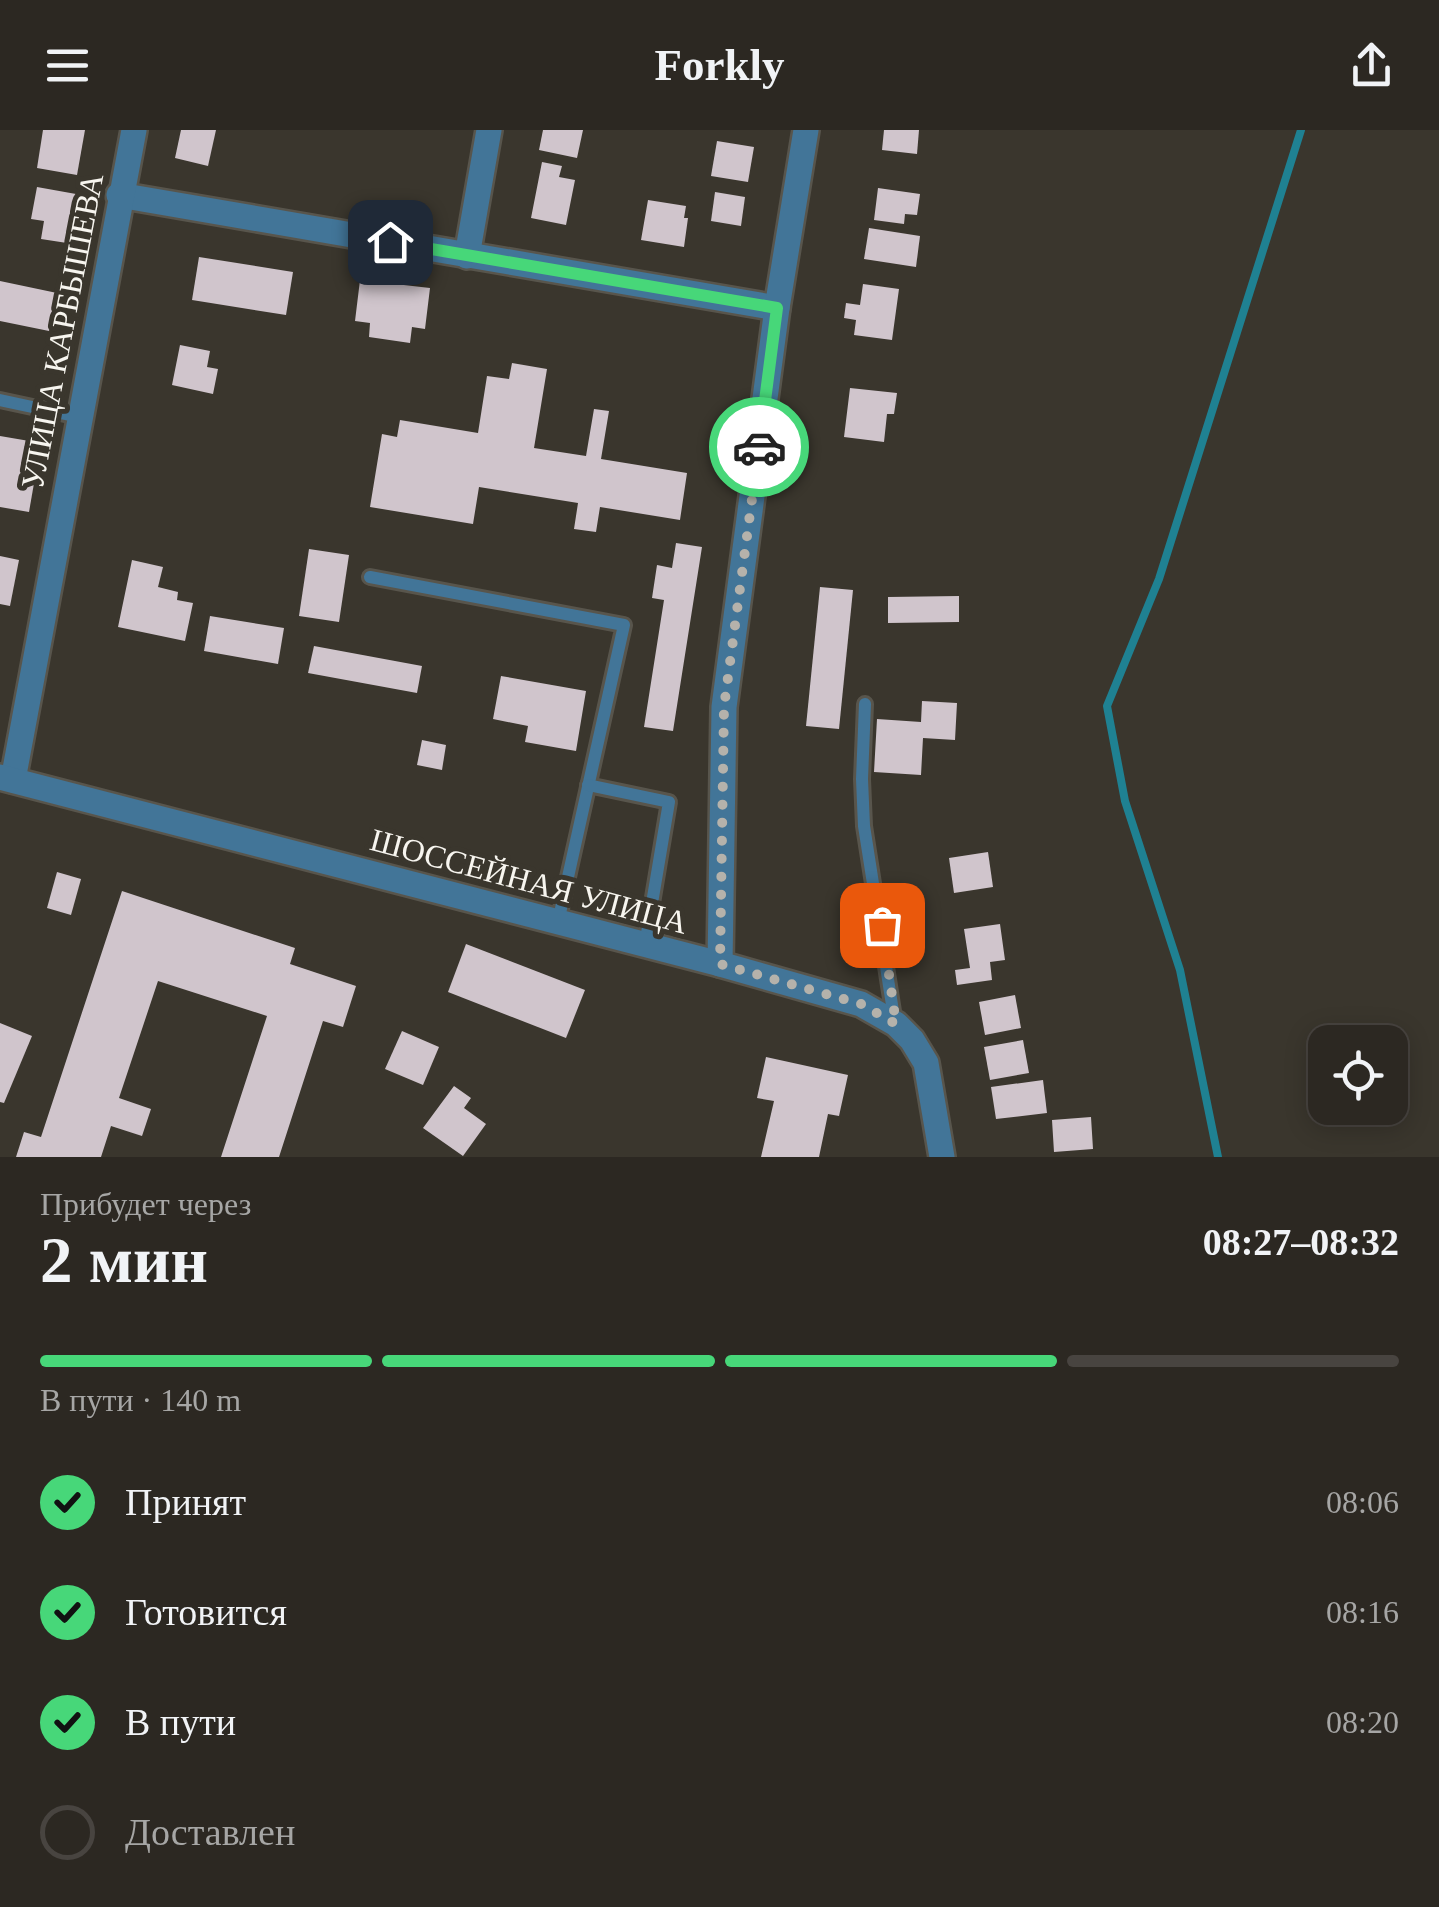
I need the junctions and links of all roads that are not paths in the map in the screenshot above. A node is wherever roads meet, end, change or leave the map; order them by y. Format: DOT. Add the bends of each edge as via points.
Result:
graph roads {
  1 [pos="134,130"];
  2 [pos="489,130"];
  3 [pos="806,130"];
  4 [pos="119,196"];
  5 [pos="467,256"];
  6 [pos="777,308"];
  7 [pos="0,400"];
  8 [pos="79,416"];
  9 [pos="370,578"];
  10 [pos="865,704"];
  11 [pos="6,779"];
  12 [pos="588,785"];
  13 [pos="558,922"];
  14 [pos="645,945"];
  15 [pos="720,964"];
  16 [pos="896,1024"];
  17 [pos="942,1157"];
  1 -- 4 [label="street, УЛИЦА КАРБЫШЕВА"];
  2 -- 5 [label="street"];
  3 -- 6 [label="street"];
  4 -- 5 [label="street"];
  4 -- 8 [label="street, УЛИЦА КАРБЫШЕВА"];
  5 -- 6 [label="street"];
  6 -- 15 [label="street" via="724,707"];
  7 -- 8 [label="lane"];
  8 -- 11 [label="street, УЛИЦА КАРБЫШЕВА"];
  9 -- 12 [label="lane" via="624,625"];
  10 -- 16 [label="lane" via="864,826"];
  11 -- 13 [label="street, ШОССЕЙНАЯ УЛИЦА"];
  12 -- 13 [label="lane"];
  12 -- 14 [label="lane" via="669,802"];
  13 -- 14 [label="street, ШОССЕЙНАЯ УЛИЦА"];
  14 -- 15 [label="street, ШОССЕЙНАЯ УЛИЦА"];
  15 -- 16 [label="street, ШОССЕЙНАЯ УЛИЦА" via="861,1004"];
  16 -- 17 [label="street, ШОССЕЙНАЯ УЛИЦА" via="926,1064"];
}
